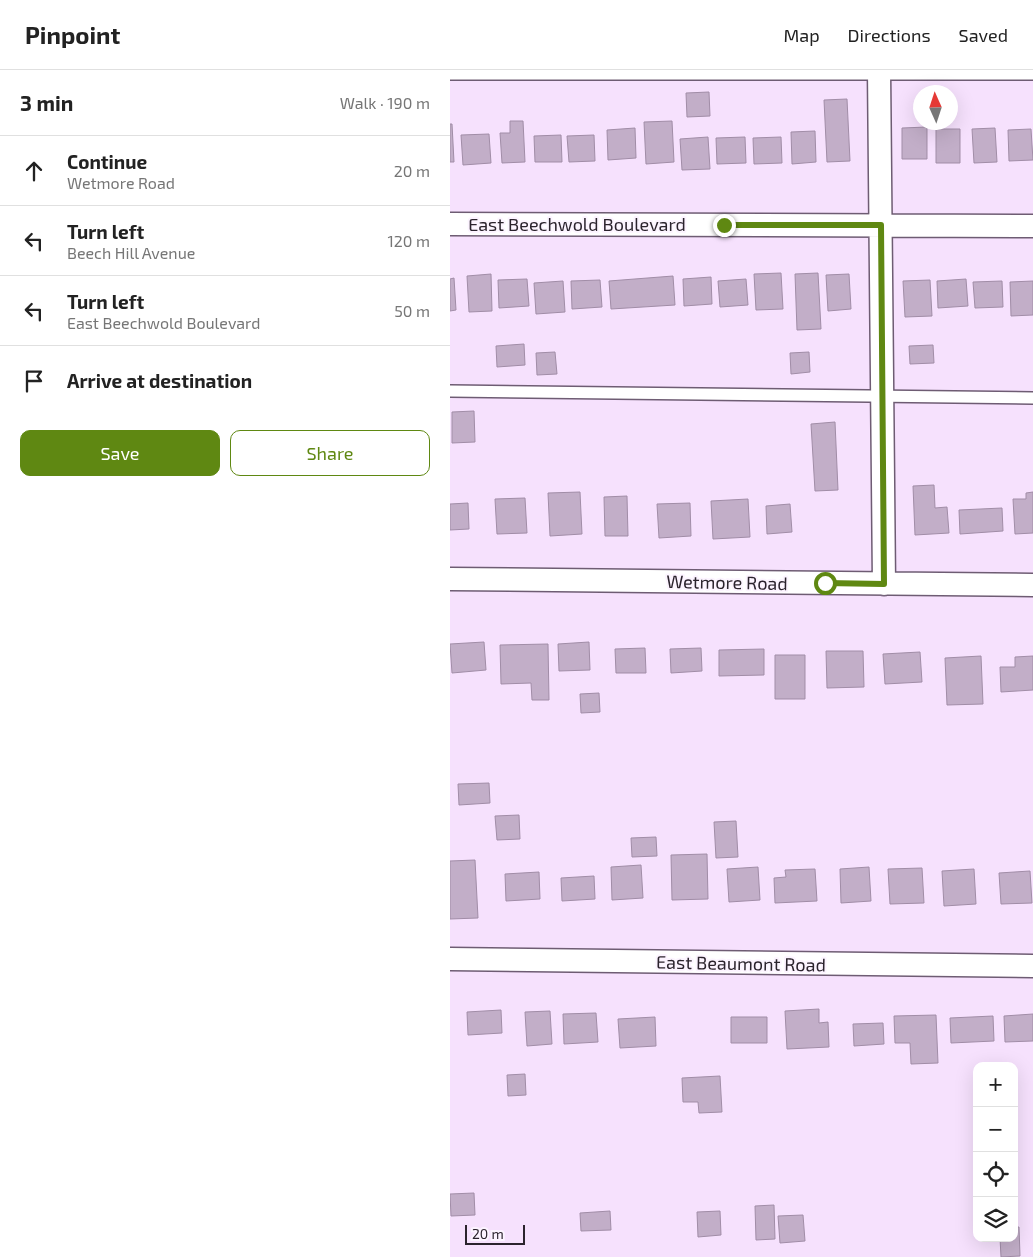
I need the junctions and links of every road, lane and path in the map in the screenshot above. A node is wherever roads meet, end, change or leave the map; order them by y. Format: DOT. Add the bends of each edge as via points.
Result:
graph roads {
  1 [pos="879,72"];
  2 [pos="450,74"];
  3 [pos="1033,74"];
  4 [pos="450,224"];
  5 [pos="881,225"];
  6 [pos="1033,226"];
  7 [pos="450,391"];
  8 [pos="882,396"];
  9 [pos="1033,398"];
  10 [pos="450,579"];
  11 [pos="884,584"];
  12 [pos="1033,585"];
  13 [pos="450,959"];
  14 [pos="1033,966"];
  1 -- 2 [label="lane"];
  1 -- 3 [label="lane"];
  1 -- 5 [label="street"];
  4 -- 5 [label="street, East Beechwold Boulevard"];
  5 -- 6 [label="street, East Beechwold Boulevard"];
  5 -- 8 [label="street"];
  7 -- 8 [label="lane"];
  8 -- 9 [label="lane"];
  8 -- 11 [label="street"];
  10 -- 11 [label="street, Wetmore Road"];
  11 -- 12 [label="street, Wetmore Road"];
  13 -- 14 [label="street, East Beaumont Road"];
}
